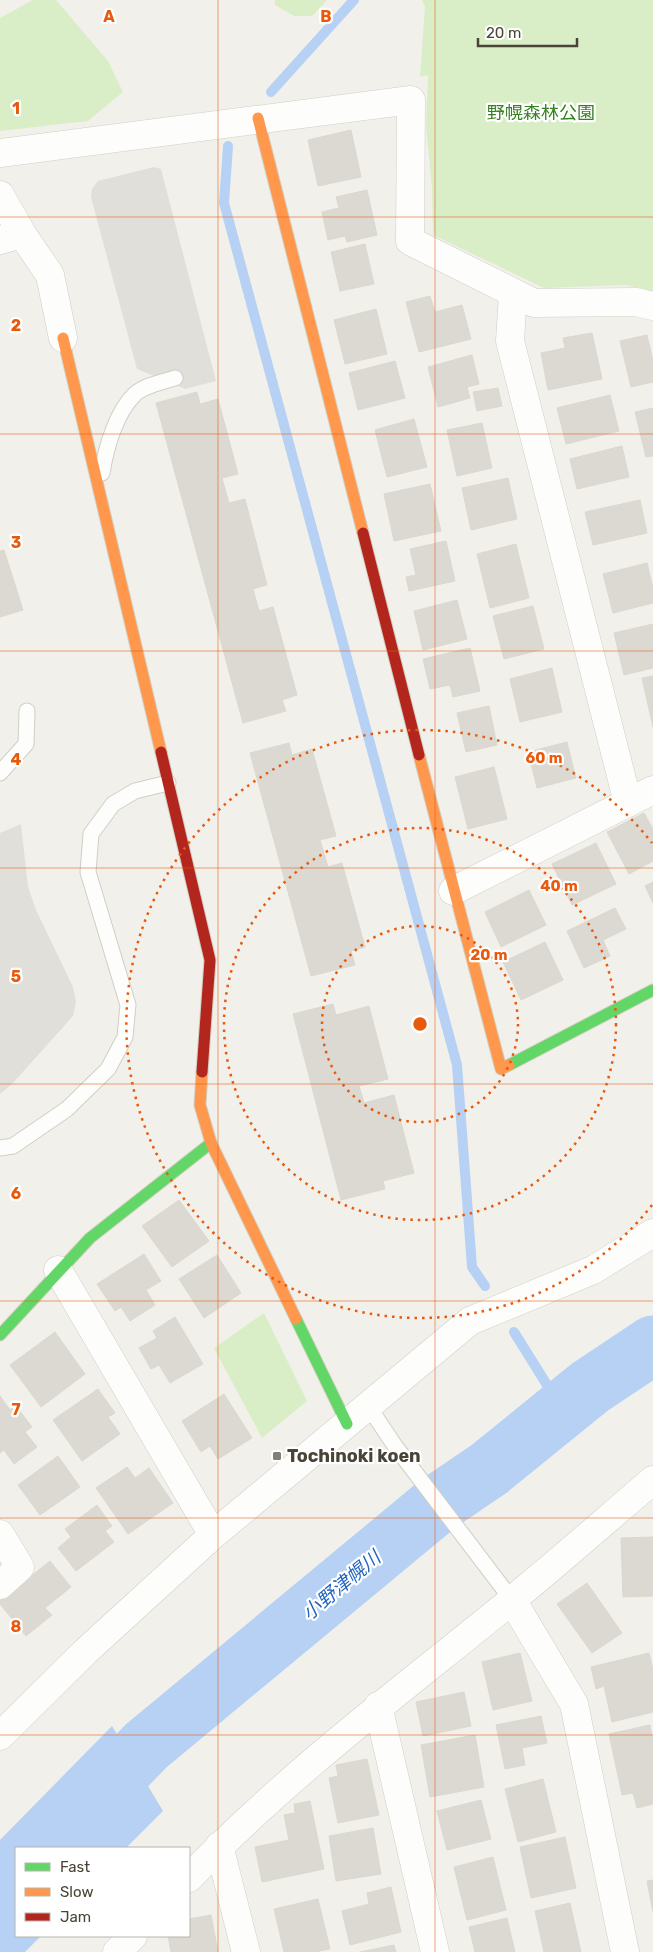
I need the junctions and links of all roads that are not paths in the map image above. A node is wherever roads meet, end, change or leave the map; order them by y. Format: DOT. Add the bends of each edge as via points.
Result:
graph roads {
  1 [pos="258,118"];
  2 [pos="0,153"];
  3 [pos="0,194"];
  4 [pos="11,237"];
  5 [pos="513,293"];
  6 [pos="653,306"];
  7 [pos="63,338"];
  8 [pos="176,378"];
  9 [pos="99,492"];
  10 [pos="27,711"];
  11 [pos="0,773"];
  12 [pos="168,783"];
  13 [pos="653,790"];
  14 [pos="628,803"];
  15 [pos="453,891"];
  16 [pos="653,990"];
  17 [pos="211,1143"];
  18 [pos="0,1148"];
  19 [pos="653,1233"];
  20 [pos="58,1270"];
  21 [pos="0,1335"];
  22 [pos="369,1407"];
  23 [pos="346,1424"];
  24 [pos="653,1480"];
  25 [pos="0,1534"];
  26 [pos="213,1535"];
  27 [pos="0,1585"];
  28 [pos="512,1600"];
  29 [pos="378,1706"];
  30 [pos="0,1736"];
  31 [pos="219,1846"];
  32 [pos="190,1877"];
  33 [pos="132,1937"];
  34 [pos="117,1952"];
  35 [pos="246,1952"];
  36 [pos="434,1952"];
  37 [pos="625,1952"];
  1 -- 2 [label="street"];
  1 -- 5 [label="street" via="411,100 410,241"];
  1 -- 15 [label="street"];
  3 -- 4 [label="street"];
  4 -- 7 [label="street" via="50,275"];
  5 -- 6 [label="street" via="534,303 636,302"];
  5 -- 14 [label="street" via="510,341"];
  7 -- 9 [label="street"];
  8 -- 9 [label="lane" via="136,394 116,423 105,450"];
  9 -- 12 [label="street"];
  10 -- 11 [label="lane" via="26,744"];
  12 -- 17 [label="street" via="210,960 200,1105"];
  12 -- 18 [label="lane" via="135,792 113,804 91,834 88,872 128,1005 126,1037 108,1069 67,1109 13,1146"];
  13 -- 14 [label="street"];
  14 -- 15 [label="street"];
  15 -- 16 [label="street" via="501,1069"];
  17 -- 20 [label="street" via="90,1238"];
  17 -- 23 [label="street"];
  19 -- 22 [label="street" via="593,1270 470,1321"];
  20 -- 21 [label="street"];
  20 -- 26 [label="street"];
  22 -- 23 [label="street"];
  22 -- 28 [label="lane"];
  23 -- 26 [label="street"];
  24 -- 28 [label="street"];
  25 -- 27 [label="street" via="20,1566"];
  26 -- 30 [label="street" via="86,1651"];
  28 -- 29 [label="street"];
  28 -- 37 [label="street" via="574,1704"];
  29 -- 31 [label="street"];
  29 -- 36 [label="street"];
  31 -- 32 [label="street"];
  31 -- 35 [label="street"];
  33 -- 34 [label="street"];
}
